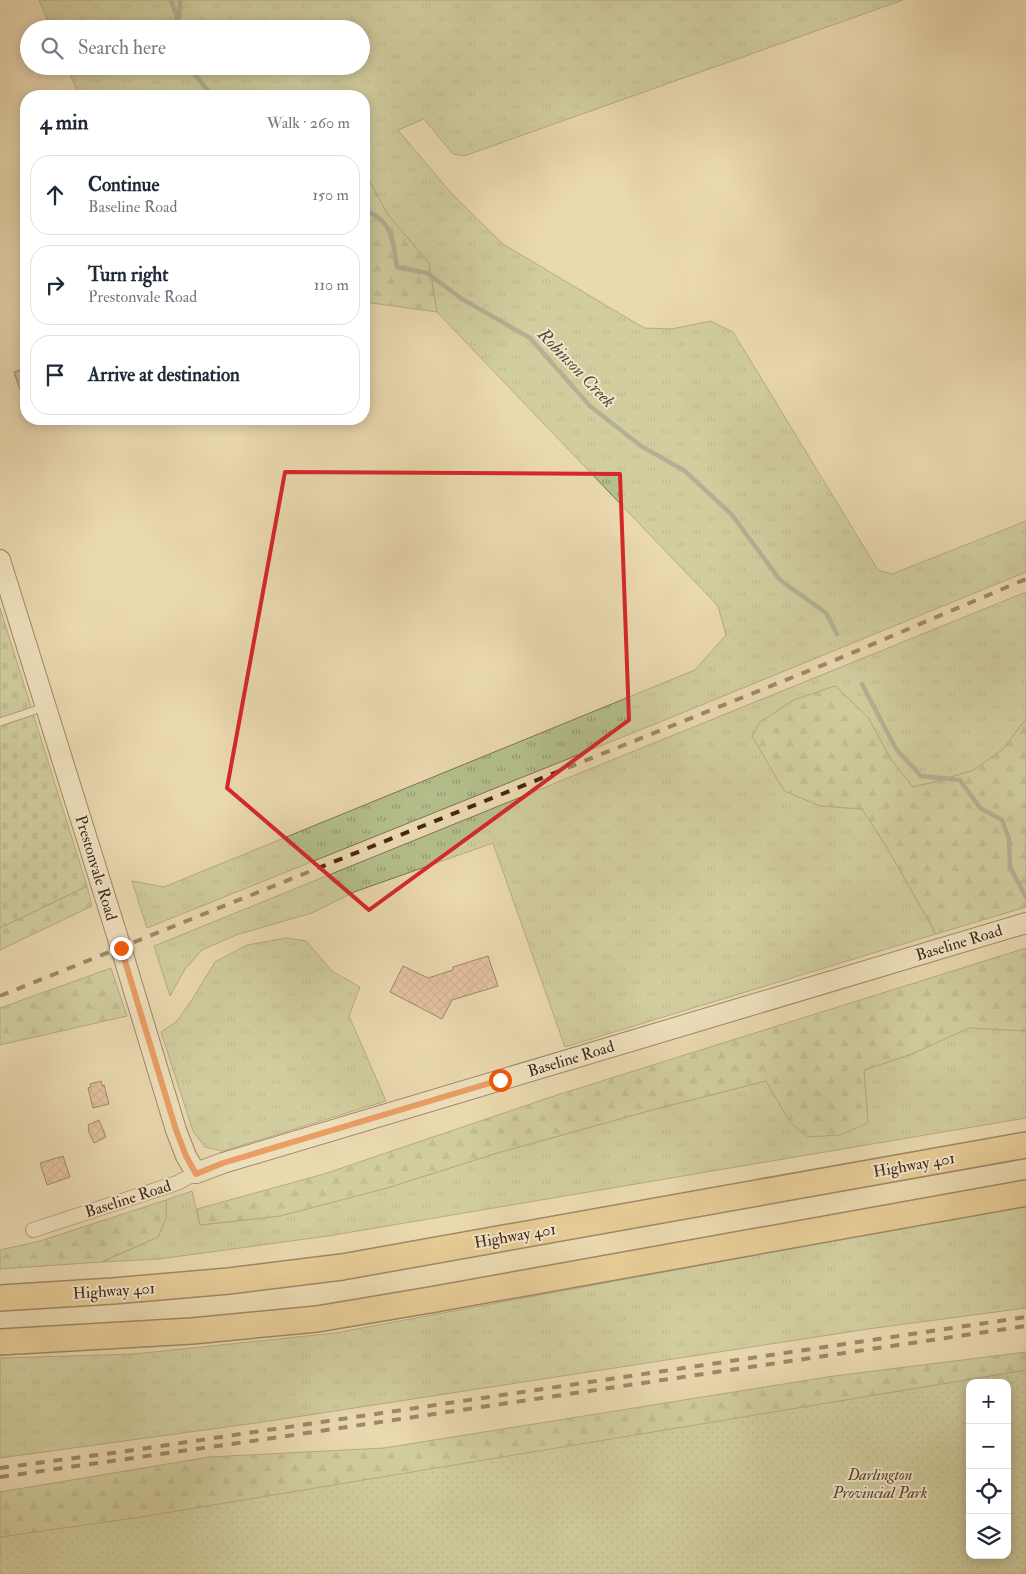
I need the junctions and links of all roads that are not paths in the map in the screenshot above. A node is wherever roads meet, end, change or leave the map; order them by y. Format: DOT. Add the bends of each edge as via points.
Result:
graph roads {
  1 [pos="0,560"];
  2 [pos="46,706"];
  3 [pos="0,722"];
  4 [pos="1026,923"];
  5 [pos="1026,1145"];
  6 [pos="196,1174"];
  7 [pos="1026,1193"];
  8 [pos="33,1230"];
  9 [pos="0,1298"];
  10 [pos="0,1342"];
  1 -- 2 [label="street, Prestonvale Road"];
  2 -- 3 [label="lane"];
  2 -- 6 [label="street, Prestonvale Road" via="176,1130"];
  4 -- 6 [label="street, Baseline Road" via="232,1160"];
  5 -- 9 [label="highway, Highway 401" via="342,1267 113,1292"];
  6 -- 8 [label="street, Baseline Road"];
  7 -- 10 [label="highway" via="317,1319 192,1331"];
}
